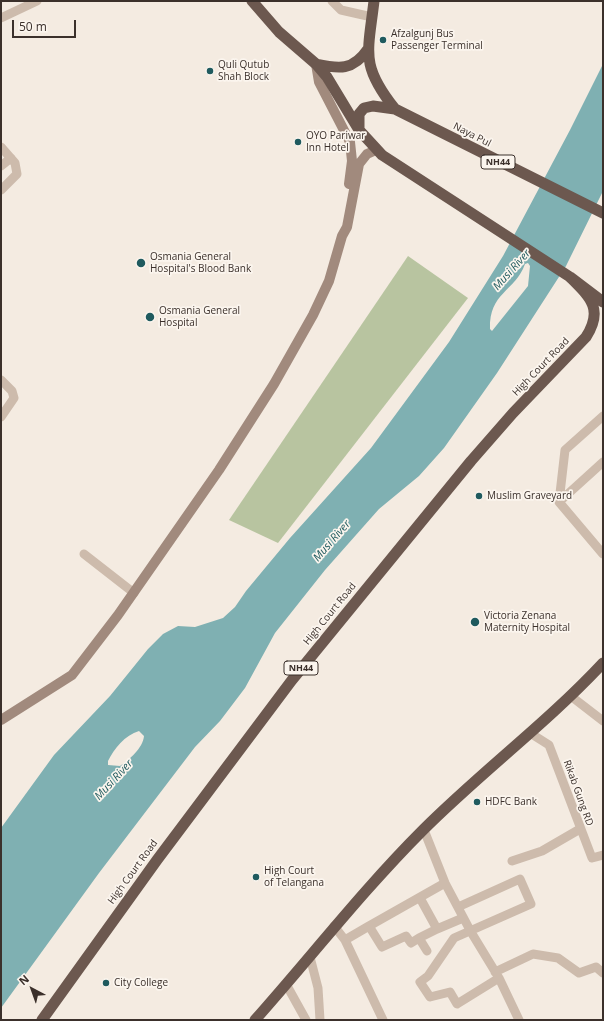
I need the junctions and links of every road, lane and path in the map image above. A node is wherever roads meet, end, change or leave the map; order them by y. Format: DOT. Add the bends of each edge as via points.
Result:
graph roads {
  1 [pos="37,1"];
  2 [pos="252,1"];
  3 [pos="332,1"];
  4 [pos="374,1"];
  5 [pos="372,17"];
  6 [pos="1,18"];
  7 [pos="368,49"];
  8 [pos="316,64"];
  9 [pos="395,109"];
  10 [pos="359,130"];
  11 [pos="1,147"];
  12 [pos="379,152"];
  13 [pos="11,158"];
  14 [pos="1,166"];
  15 [pos="1,190"];
  16 [pos="603,213"];
  17 [pos="342,236"];
  18 [pos="570,277"];
  19 [pos="603,302"];
  20 [pos="1,380"];
  21 [pos="603,416"];
  22 [pos="1,417"];
  23 [pos="603,462"];
  24 [pos="559,502"];
  25 [pos="84,554"];
  26 [pos="603,554"];
  27 [pos="134,593"];
  28 [pos="603,663"];
  29 [pos="572,697"];
  30 [pos="2,717"];
  31 [pos="603,721"];
  32 [pos="530,733"];
  33 [pos="580,829"];
  34 [pos="424,830"];
  35 [pos="603,854"];
  36 [pos="512,861"];
  37 [pos="445,883"];
  38 [pos="420,898"];
  39 [pos="458,907"];
  40 [pos="463,918"];
  41 [pos="334,926"];
  42 [pos="369,926"];
  43 [pos="437,929"];
  44 [pos="471,932"];
  45 [pos="419,938"];
  46 [pos="345,940"];
  47 [pos="427,951"];
  48 [pos="310,957"];
  49 [pos="603,973"];
  50 [pos="497,975"];
  51 [pos="286,984"];
  52 [pos="42,1020"];
  53 [pos="255,1020"];
  54 [pos="306,1020"];
  55 [pos="320,1020"];
  56 [pos="383,1020"];
  57 [pos="519,1020"];
  1 -- 6 [label="street"];
  2 -- 8 [label="highway, NH44" via="279,32"];
  3 -- 5 [label="street" via="341,10"];
  4 -- 5 [label="highway, NH44"];
  5 -- 7 [label="highway, NH44"];
  7 -- 8 [label="highway" via="362,58 346,67"];
  7 -- 9 [label="highway, NH44" via="371,73"];
  8 -- 10 [label="highway, NH44" via="327,77"];
  8 -- 17 [label="main road" via="319,82 346,133 351,152 350,182"];
  9 -- 10 [label="highway, NH44" via="373,106 364,108 359,114"];
  9 -- 16 [label="highway, Naya Pul / NH44"];
  10 -- 12 [label="highway, NH44"];
  11 -- 13 [label="street"];
  12 -- 17 [label="main road" via="367,154 359,164 347,227"];
  12 -- 18 [label="highway, NH44"];
  13 -- 14 [label="street"];
  13 -- 15 [label="street" via="17,174"];
  17 -- 27 [label="main road" via="329,281 274,384 219,470"];
  18 -- 19 [label="highway"];
  18 -- 52 [label="highway, High Court Road / NH44" via="589,298 595,311 594,323 586,338 513,413 471,461 292,680 157,860"];
  20 -- 22 [label="street" via="12,391 14,398"];
  21 -- 24 [label="street" via="565,450"];
  23 -- 24 [label="street"];
  24 -- 26 [label="street"];
  25 -- 27 [label="street"];
  27 -- 30 [label="main road" via="72,675"];
  28 -- 29 [label="highway"];
  29 -- 31 [label="street"];
  29 -- 32 [label="highway"];
  32 -- 33 [label="street, Rikab Gung RD" via="549,744"];
  32 -- 34 [label="highway"];
  33 -- 35 [label="street, Rikab Gung RD" via="592,858"];
  33 -- 36 [label="street" via="542,851"];
  34 -- 37 [label="street"];
  34 -- 41 [label="highway"];
  37 -- 38 [label="street"];
  37 -- 39 [label="street"];
  38 -- 42 [label="street"];
  38 -- 43 [label="street"];
  39 -- 40 [label="street"];
  39 -- 44 [label="street" via="520,879 531,904"];
  40 -- 43 [label="street"];
  40 -- 44 [label="street"];
  41 -- 46 [label="street"];
  41 -- 48 [label="highway"];
  42 -- 45 [label="street" via="382,947 406,936 411,943"];
  42 -- 46 [label="street"];
  43 -- 45 [label="street"];
  44 -- 50 [label="street"];
  44 -- 50 [label="street" via="454,938 428,976 420,982 430,997 450,992 458,1004"];
  45 -- 47 [label="street"];
  46 -- 56 [label="street"];
  48 -- 51 [label="highway"];
  48 -- 55 [label="street" via="318,988"];
  49 -- 50 [label="street" via="596,967 579,973 558,958 533,954"];
  50 -- 57 [label="street"];
  51 -- 53 [label="highway"];
  51 -- 54 [label="street"];
}
